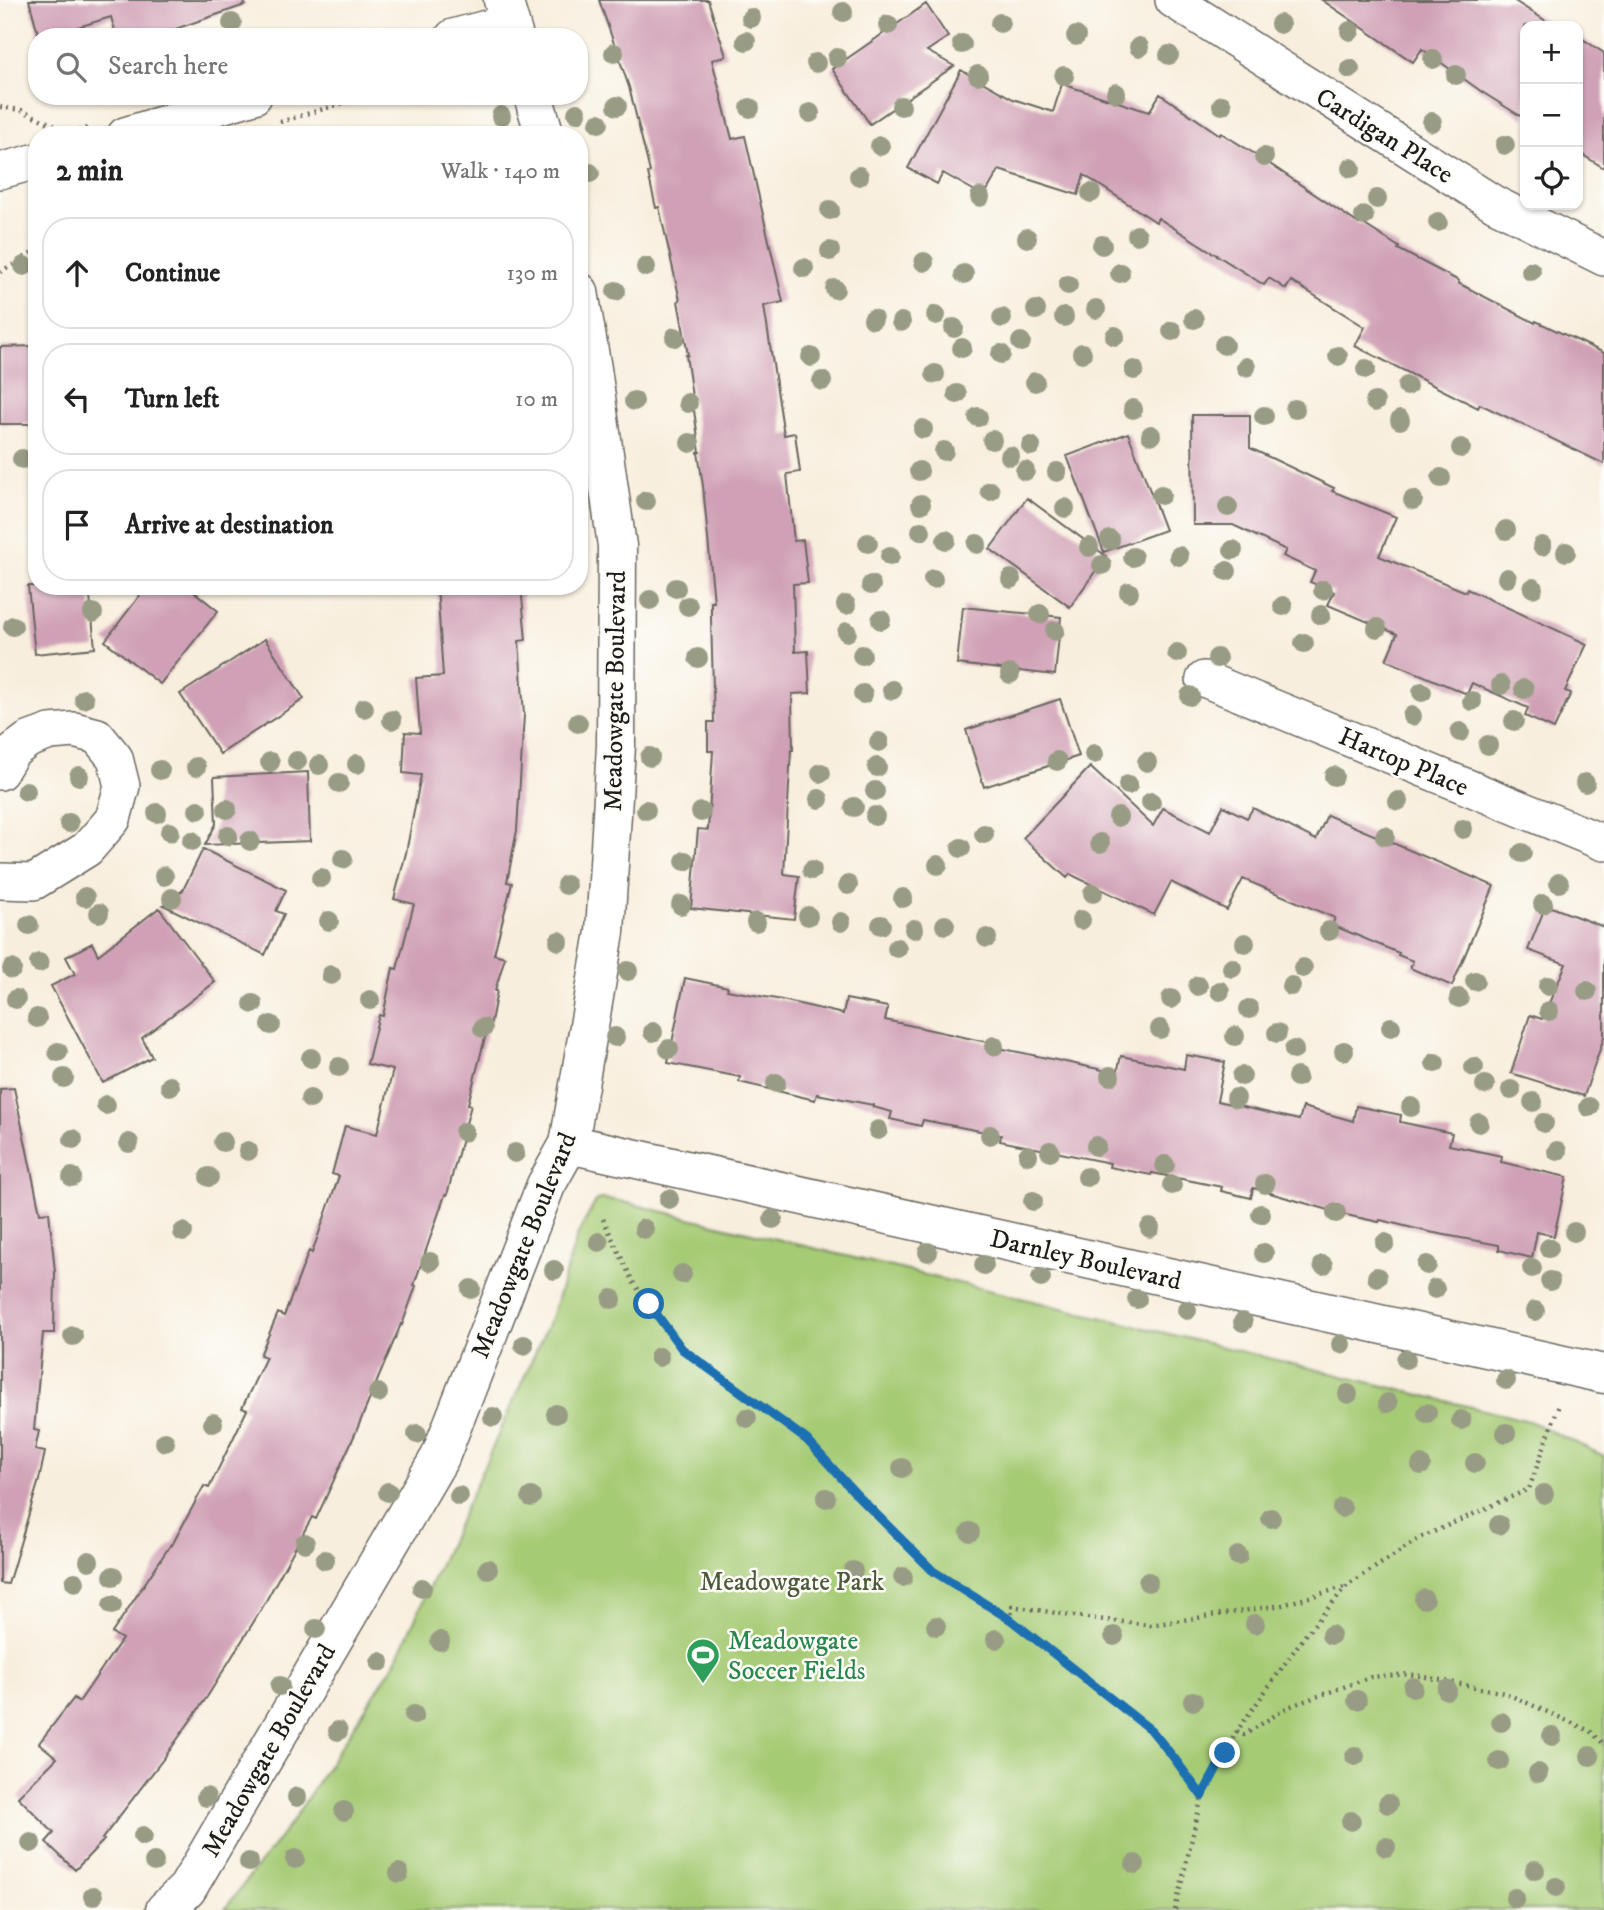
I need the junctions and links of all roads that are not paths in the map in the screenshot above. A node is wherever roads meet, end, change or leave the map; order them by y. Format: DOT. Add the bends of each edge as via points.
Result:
graph roads {
  1 [pos="1173,0"];
  2 [pos="508,20"];
  3 [pos="482,28"];
  4 [pos="224,105"];
  5 [pos="536,105"];
  6 [pos="155,126"];
  7 [pos="542,126"];
  8 [pos="28,163"];
  9 [pos="0,171"];
  10 [pos="1604,258"];
  11 [pos="588,352"];
  12 [pos="1204,679"];
  13 [pos="0,772"];
  14 [pos="1604,843"];
  15 [pos="0,881"];
  16 [pos="569,1144"];
  17 [pos="1604,1374"];
  18 [pos="165,1910"];
  1 -- 10 [label="street, Cardigan Place" via="1495,204"];
  2 -- 3 [label="street"];
  4 -- 6 [label="street"];
  5 -- 7 [label="street"];
  8 -- 9 [label="street"];
  11 -- 16 [label="street, Meadowgate Boulevard" via="617,546 616,746 605,932"];
  12 -- 14 [label="street, Hartop Place"];
  13 -- 15 [label="street" via="12,752 29,740 74,730 97,736 115,758 122,786 113,819 87,849 34,882"];
  16 -- 17 [label="street, Darnley Boulevard"];
  16 -- 18 [label="street, Meadowgate Boulevard" via="546,1185 440,1457 187,1889"];
}
